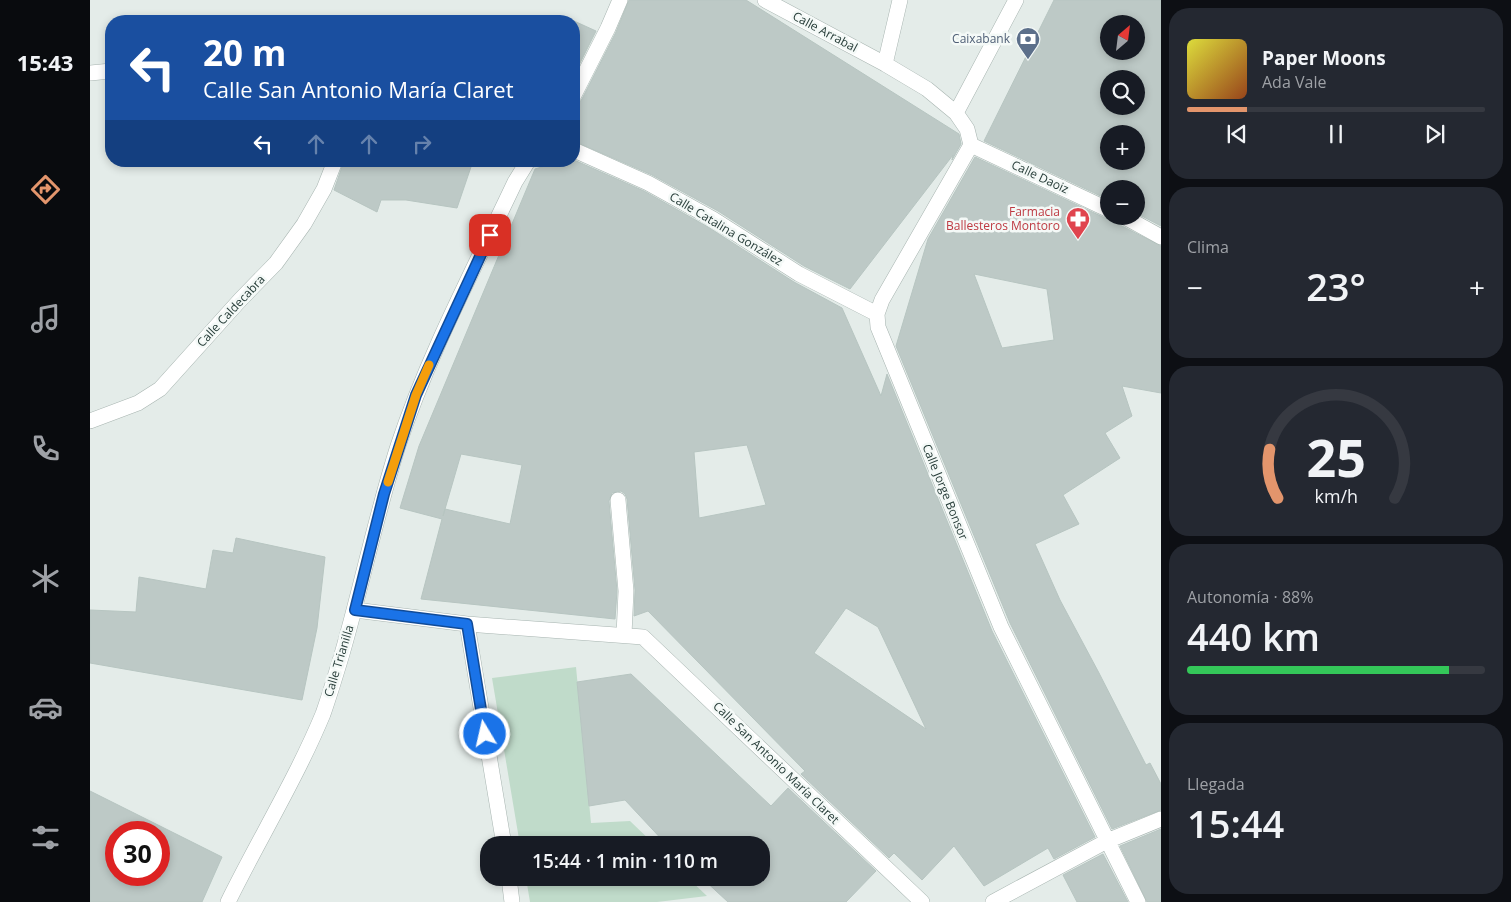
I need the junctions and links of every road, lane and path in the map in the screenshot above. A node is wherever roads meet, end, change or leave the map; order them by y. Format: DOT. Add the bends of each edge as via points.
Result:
graph roads {
  1 [pos="620,0"];
  2 [pos="764,0"];
  3 [pos="900,0"];
  4 [pos="1016,0"];
  5 [pos="885,64"];
  6 [pos="105,72"];
  7 [pos="90,74"];
  8 [pos="580,83"];
  9 [pos="956,112"];
  10 [pos="971,144"];
  11 [pos="580,153"];
  12 [pos="333,167"];
  13 [pos="524,167"];
  14 [pos="1100,206"];
  15 [pos="1139,225"];
  16 [pos="1161,237"];
  17 [pos="877,314"];
  18 [pos="90,421"];
  19 [pos="618,500"];
  20 [pos="355,610"];
  21 [pos="467,624"];
  22 [pos="624,635"];
  23 [pos="1161,819"];
  24 [pos="502,836"];
  25 [pos="1107,842"];
  26 [pos="510,886"];
  27 [pos="228,902"];
  28 [pos="512,902"];
  29 [pos="922,902"];
  30 [pos="993,902"];
  31 [pos="1138,902"];
  1 -- 8 [label="street"];
  2 -- 5 [label="street, Calle Arrabal"];
  3 -- 5 [label="street"];
  4 -- 9 [label="street"];
  5 -- 9 [label="street, Calle Arrabal" via="927,89"];
  6 -- 7 [label="street"];
  9 -- 10 [label="street"];
  10 -- 14 [label="street, Calle Daoiz"];
  10 -- 17 [label="street" via="892,281"];
  11 -- 17 [label="street, Calle Catalina González" via="648,183 713,219 799,274"];
  12 -- 18 [label="street, Calle Caldecabra" via="304,224 276,263 160,389 138,403"];
  13 -- 20 [label="street, Calle Trianilla" via="416,395 384,494"];
  15 -- 16 [label="street"];
  17 -- 25 [label="street, Calle Jorge Bonsor" via="882,340 1001,627"];
  19 -- 22 [label="street" via="626,591"];
  20 -- 21 [label="street, Calle San Antonio María Claret"];
  20 -- 27 [label="street, Calle Trianilla" via="323,712 300,764"];
  21 -- 22 [label="street, Calle San Antonio María Claret"];
  21 -- 24 [label="street"];
  22 -- 29 [label="street, Calle San Antonio María Claret" via="643,637"];
  23 -- 25 [label="street"];
  25 -- 30 [label="street"];
  25 -- 31 [label="street, Calle Jorge Bonsor"];
  26 -- 28 [label="street"];
}
